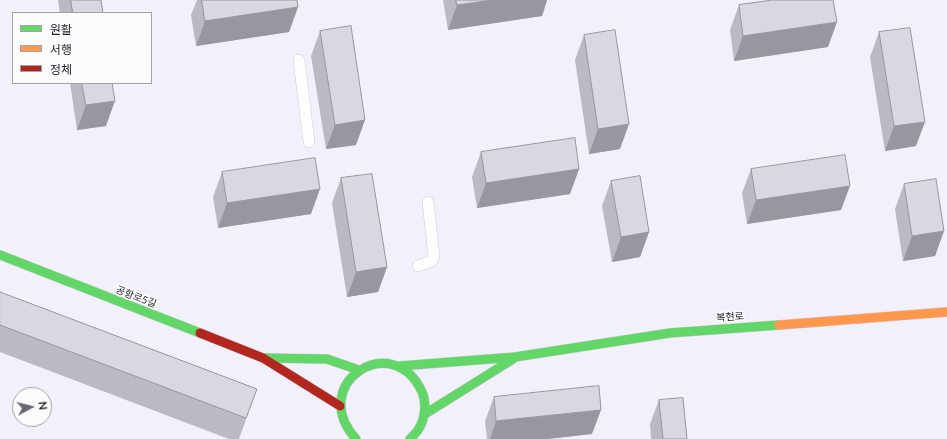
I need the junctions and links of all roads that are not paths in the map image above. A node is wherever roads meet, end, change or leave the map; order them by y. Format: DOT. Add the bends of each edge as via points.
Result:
graph roads {
  1 [pos="299,60"];
  2 [pos="309,142"];
  3 [pos="428,202"];
  4 [pos="0,255"];
  5 [pos="418,266"];
  6 [pos="947,312"];
  7 [pos="515,357"];
  8 [pos="263,358"];
  9 [pos="400,366"];
  10 [pos="358,370"];
  11 [pos="340,406"];
  12 [pos="425,414"];
  13 [pos="348,435"];
  14 [pos="356,439"];
  15 [pos="410,439"];
  1 -- 2 [label="lane"];
  3 -- 5 [label="lane" via="434,256 432,261"];
  4 -- 8 [label="main road, 공항로5길"];
  6 -- 7 [label="main road, 복현로" via="670,333"];
  7 -- 9 [label="main road, 복현로"];
  7 -- 12 [label="main road"];
  8 -- 10 [label="main road" via="327,359"];
  8 -- 11 [label="main road"];
  9 -- 10 [label="main road, 복현로" via="385,363"];
  9 -- 12 [label="main road" via="412,374 421,386"];
  10 -- 11 [label="main road" via="342,392"];
  11 -- 13 [label="main road"];
  12 -- 15 [label="main road" via="420,428"];
  13 -- 14 [label="main road"];
}
